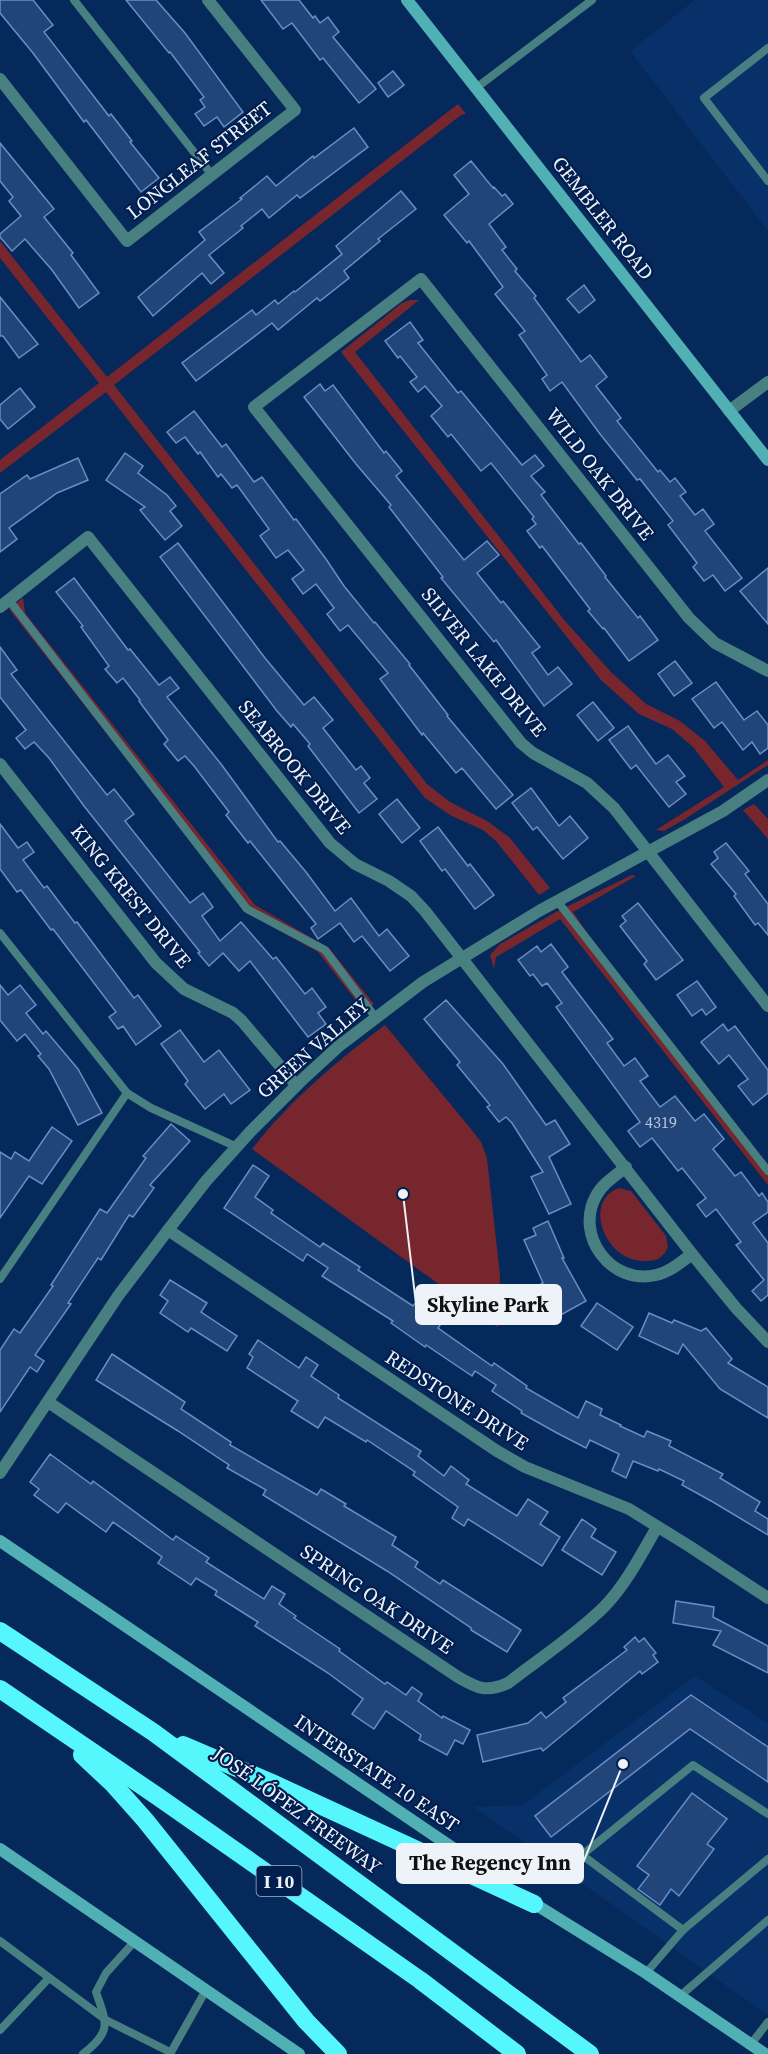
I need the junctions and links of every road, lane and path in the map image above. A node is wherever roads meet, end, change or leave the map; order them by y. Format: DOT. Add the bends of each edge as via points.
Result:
graph roads {
  1 [pos="74,0"];
  2 [pos="208,0"];
  3 [pos="592,0"];
  4 [pos="412,2"];
  5 [pos="768,48"];
  6 [pos="0,79"];
  7 [pos="476,88"];
  8 [pos="212,175"];
  9 [pos="768,181"];
  10 [pos="421,279"];
  11 [pos="768,382"];
  12 [pos="729,411"];
  13 [pos="768,460"];
  14 [pos="4,604"];
  15 [pos="768,671"];
  16 [pos="0,764"];
  17 [pos="768,780"];
  18 [pos="648,853"];
  19 [pos="558,902"];
  20 [pos="0,933"];
  21 [pos="463,958"];
  22 [pos="768,1006"];
  23 [pos="376,1018"];
  24 [pos="296,1085"];
  25 [pos="126,1093"];
  26 [pos="237,1147"];
  27 [pos="626,1167"];
  28 [pos="768,1171"];
  29 [pos="168,1230"];
  30 [pos="692,1254"];
  31 [pos="0,1279"];
  32 [pos="768,1341"];
  33 [pos="48,1401"];
  34 [pos="4,1459"];
  35 [pos="0,1473"];
  36 [pos="657,1527"];
  37 [pos="0,1541"];
  38 [pos="768,1598"];
  39 [pos="0,1631"];
  40 [pos="0,1689"];
  41 [pos="37,1713"];
  42 [pos="153,1732"];
  43 [pos="768,1814"];
  44 [pos="0,1849"];
  45 [pos="766,1864"];
  46 [pos="534,1904"];
  47 [pos="768,1920"];
  48 [pos="683,1930"];
  49 [pos="0,1941"];
  50 [pos="135,1941"];
  51 [pos="646,1973"];
  52 [pos="49,1978"];
  53 [pos="206,1990"];
  54 [pos="680,1996"];
  55 [pos="106,2020"];
  56 [pos="768,2022"];
  57 [pos="0,2030"];
  58 [pos="751,2044"];
  59 [pos="170,2053"];
  60 [pos="83,2054"];
  61 [pos="299,2054"];
  62 [pos="338,2054"];
  63 [pos="517,2054"];
  64 [pos="590,2054"];
  65 [pos="765,2054"];
  1 -- 8 [label="lane"];
  2 -- 8 [label="street, LONGLEAF STREET" via="295,110"];
  3 -- 7 [label="lane"];
  4 -- 7 [label="main road, GEMBLER ROAD"];
  5 -- 9 [label="lane" via="704,98"];
  6 -- 8 [label="street, LONGLEAF STREET" via="127,241"];
  7 -- 12 [label="main road, GEMBLER ROAD"];
  10 -- 15 [label="street, WILD OAK DRIVE" via="689,618 716,643"];
  10 -- 18 [label="street, SILVER LAKE DRIVE" via="254,407 521,743 599,793"];
  11 -- 12 [label="street"];
  12 -- 13 [label="main road, GEMBLER ROAD"];
  14 -- 21 [label="street, SEABROOK DRIVE" via="88,537 330,843 355,864 411,896"];
  14 -- 23 [label="lane" via="247,909 325,950"];
  16 -- 24 [label="street, KING KREST DRIVE" via="156,963 184,988 233,1013"];
  17 -- 18 [label="street, GREEN VALLEY" via="723,811"];
  18 -- 19 [label="street, GREEN VALLEY"];
  18 -- 22 [label="street, SILVER LAKE DRIVE"];
  19 -- 21 [label="street, GREEN VALLEY"];
  19 -- 28 [label="lane"];
  20 -- 25 [label="lane"];
  21 -- 23 [label="street, GREEN VALLEY"];
  21 -- 27 [label="street, SEABROOK DRIVE"];
  23 -- 24 [label="street, GREEN VALLEY"];
  24 -- 26 [label="street, GREEN VALLEY"];
  25 -- 26 [label="lane"];
  25 -- 31 [label="lane"];
  26 -- 29 [label="street, GREEN VALLEY"];
  27 -- 30 [label="street, SEABROOK DRIVE"];
  27 -- 30 [label="street" via="597,1193 592,1207 590,1233 601,1254 625,1274 642,1276 655,1276"];
  29 -- 33 [label="street, GREEN VALLEY" via="118,1296"];
  29 -- 36 [label="street, REDSTONE DRIVE" via="497,1452 629,1509"];
  30 -- 32 [label="street, SEABROOK DRIVE"];
  33 -- 34 [label="street, GREEN VALLEY"];
  33 -- 36 [label="street, SPRING OAK DRIVE" via="458,1677 486,1690 508,1683 580,1629 618,1590"];
  34 -- 35 [label="street, GREEN VALLEY"];
  36 -- 38 [label="street, REDSTONE DRIVE"];
  37 -- 46 [label="main road, INTERSTATE 10 EAST"];
  39 -- 42 [label="highway, JOSÉ LÓPEZ FREEWAY / I 10"];
  40 -- 41 [label="highway, I 10"];
  41 -- 62 [label="highway" via="121,1793 306,2021"];
  41 -- 63 [label="highway, I 10" via="410,1973"];
  42 -- 46 [label="highway"];
  42 -- 64 [label="highway, JOSÉ LÓPEZ FREEWAY / I 10"];
  43 -- 48 [label="lane" via="693,1765 582,1855"];
  44 -- 50 [label="main road"];
  45 -- 48 [label="lane"];
  46 -- 51 [label="main road, INTERSTATE 10 EAST"];
  47 -- 54 [label="lane"];
  48 -- 51 [label="lane"];
  49 -- 52 [label="lane"];
  50 -- 53 [label="main road"];
  50 -- 55 [label="lane" via="106,1973 96,1992"];
  51 -- 54 [label="main road, INTERSTATE 10 EAST"];
  52 -- 55 [label="lane"];
  52 -- 57 [label="lane"];
  53 -- 59 [label="lane"];
  53 -- 61 [label="main road"];
  54 -- 58 [label="main road, INTERSTATE 10 EAST"];
  55 -- 59 [label="lane"];
  55 -- 60 [label="lane" via="99,2042"];
  56 -- 58 [label="lane"];
  58 -- 65 [label="main road, INTERSTATE 10 EAST"];
}
